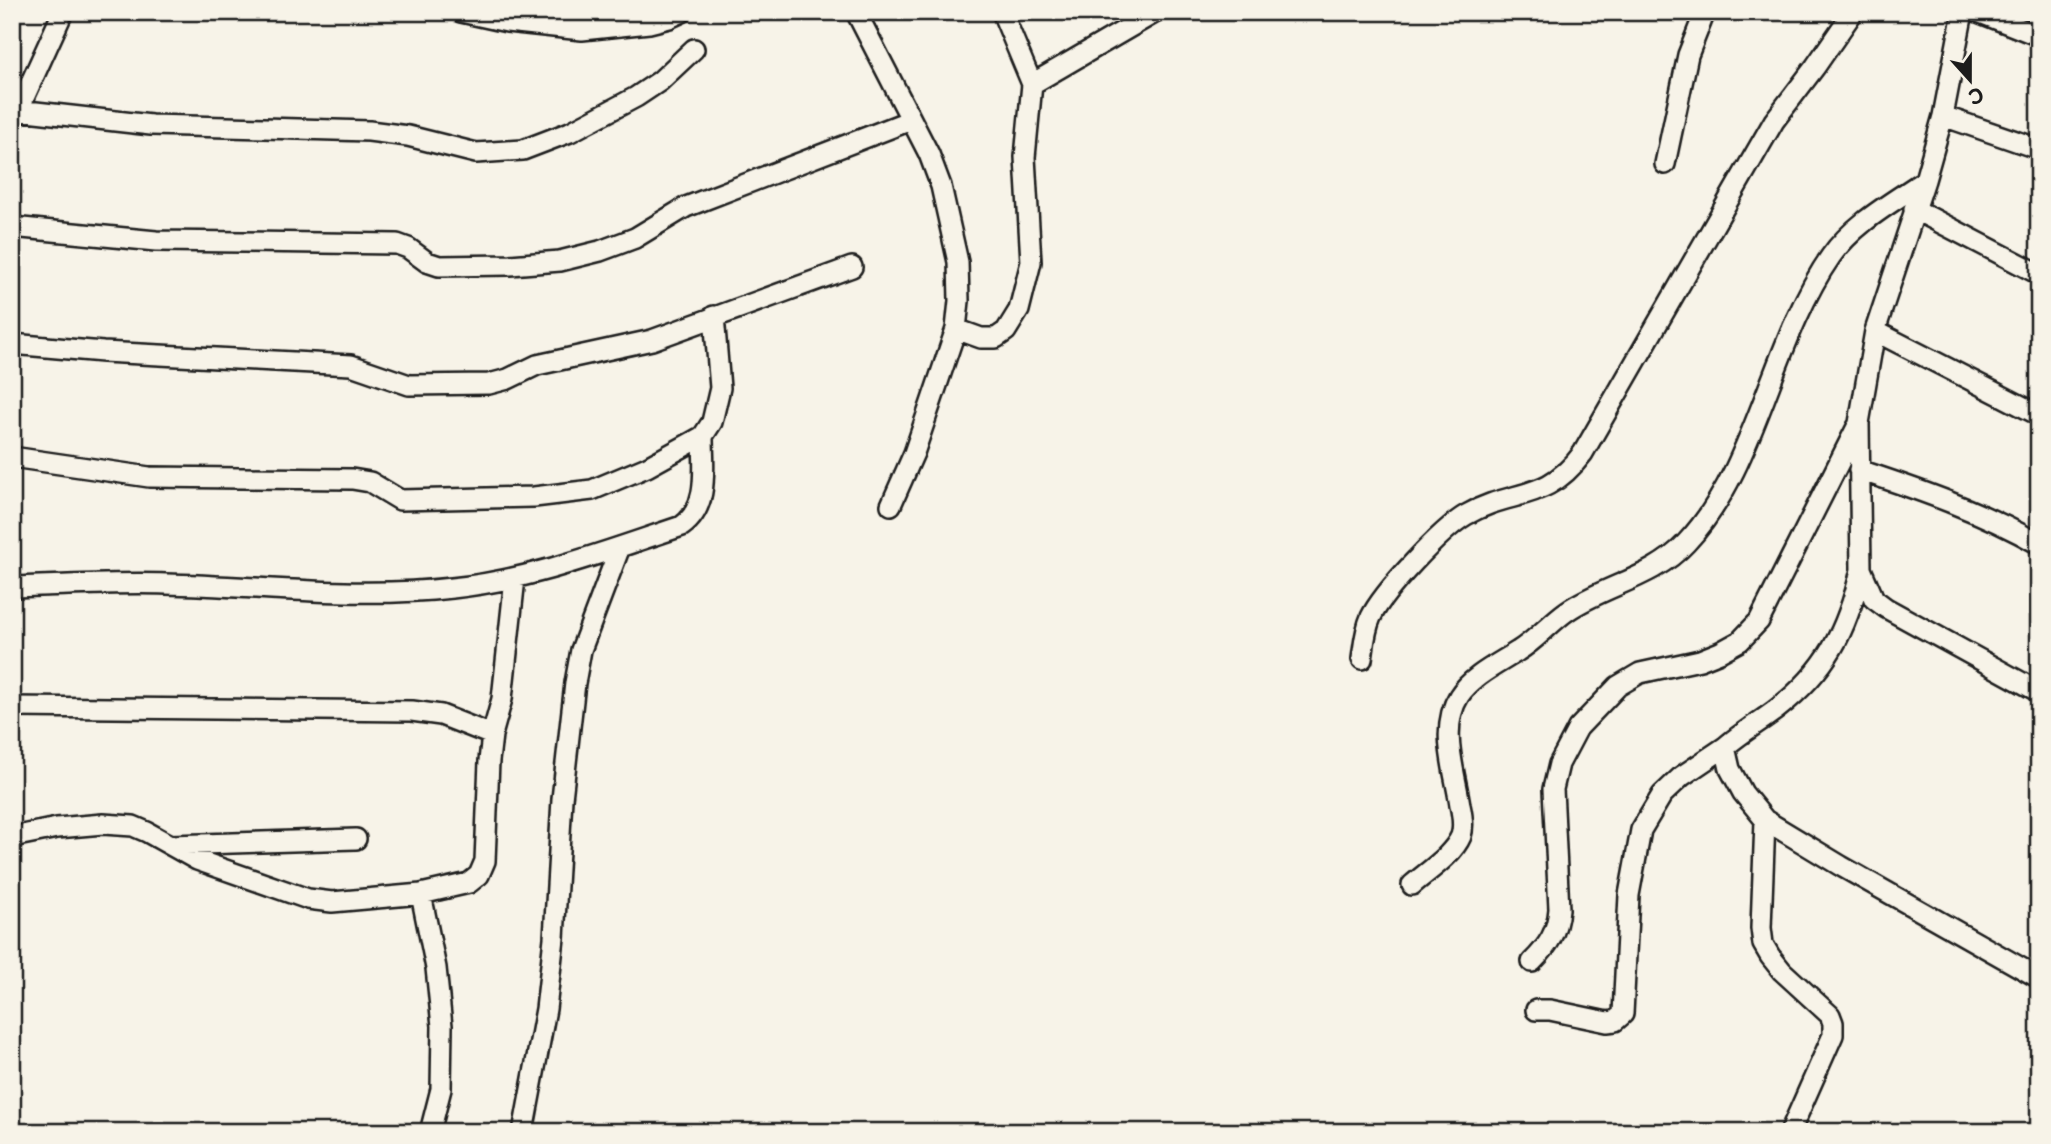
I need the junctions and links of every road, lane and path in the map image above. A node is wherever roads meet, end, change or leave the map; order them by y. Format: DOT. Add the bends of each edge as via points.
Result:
graph roads {
  1 [pos="63,12"];
  2 [pos="461,12"];
  3 [pos="682,12"];
  4 [pos="856,12"];
  5 [pos="1002,12"];
  6 [pos="1156,12"];
  7 [pos="1705,12"];
  8 [pos="1853,12"];
  9 [pos="1963,12"];
  10 [pos="1978,12"];
  11 [pos="2039,36"];
  12 [pos="694,49"];
  13 [pos="1032,84"];
  14 [pos="1943,116"];
  15 [pos="15,117"];
  16 [pos="911,120"];
  17 [pos="2039,149"];
  18 [pos="1665,164"];
  19 [pos="1925,180"];
  20 [pos="1914,209"];
  21 [pos="12,228"];
  22 [pos="852,267"];
  23 [pos="2039,274"];
  24 [pos="714,316"];
  25 [pos="956,329"];
  26 [pos="1875,331"];
  27 [pos="12,344"];
  28 [pos="2039,415"];
  29 [pos="1859,423"];
  30 [pos="703,436"];
  31 [pos="12,457"];
  32 [pos="1859,471"];
  33 [pos="891,505"];
  34 [pos="2039,544"];
  35 [pos="620,547"];
  36 [pos="1861,569"];
  37 [pos="515,578"];
  38 [pos="12,587"];
  39 [pos="1362,659"];
  40 [pos="2039,692"];
  41 [pos="12,707"];
  42 [pos="492,735"];
  43 [pos="1725,747"];
  44 [pos="1765,820"];
  45 [pos="12,838"];
  46 [pos="356,839"];
  47 [pos="170,845"];
  48 [pos="1412,885"];
  49 [pos="421,894"];
  50 [pos="1532,962"];
  51 [pos="2039,978"];
  52 [pos="1536,1010"];
  53 [pos="430,1132"];
  54 [pos="523,1132"];
  55 [pos="1790,1132"];
  1 -- 15 [label="street"];
  2 -- 3 [label="street" via="582,30 649,23"];
  4 -- 16 [label="street"];
  5 -- 13 [label="street"];
  6 -- 13 [label="street"];
  7 -- 18 [label="street" via="1688,55"];
  8 -- 39 [label="street" via="1774,121 1571,469 1533,493 1466,515 1427,548 1371,617"];
  9 -- 14 [label="street"];
  10 -- 11 [label="street"];
  12 -- 15 [label="street" via="636,97 570,132 523,150 476,153 369,131"];
  13 -- 25 [label="street" via="1026,157 1031,262 1019,310 996,338"];
  14 -- 17 [label="street"];
  14 -- 19 [label="street"];
  16 -- 21 [label="street" via="686,207 635,238 559,261 439,266 397,244 156,241"];
  16 -- 25 [label="street" via="941,186 955,249"];
  19 -- 20 [label="street"];
  19 -- 48 [label="street" via="1865,220 1831,256 1802,306 1740,457 1712,510 1686,543 1666,562 1568,611 1526,646 1478,676 1459,696 1449,738 1462,835"];
  20 -- 23 [label="street"];
  20 -- 26 [label="street"];
  22 -- 24 [label="street"];
  24 -- 27 [label="street" via="652,340 537,365 489,384 409,384 351,365"];
  24 -- 30 [label="street" via="720,388 712,422"];
  25 -- 33 [label="street" via="914,453"];
  26 -- 28 [label="street"];
  26 -- 29 [label="street"];
  29 -- 32 [label="street"];
  29 -- 50 [label="street" via="1759,621 1740,641 1720,652 1640,673 1618,686 1578,728 1559,764 1553,789 1558,924 1546,948"];
  30 -- 31 [label="street" via="592,490 534,497 400,500 370,482 352,479 149,477"];
  30 -- 35 [label="street" via="702,496 690,520"];
  32 -- 34 [label="street" via="1919,490"];
  32 -- 36 [label="street"];
  35 -- 37 [label="street"];
  35 -- 54 [label="street" via="582,650 575,683 546,1009"];
  36 -- 40 [label="street" via="1874,599 1886,608"];
  36 -- 43 [label="street" via="1853,603 1825,663 1779,707"];
  37 -- 38 [label="street" via="452,588 347,593 164,584"];
  37 -- 42 [label="street" via="502,699"];
  41 -- 42 [label="street" via="412,711 441,715"];
  42 -- 49 [label="street" via="485,861 479,876 469,883"];
  43 -- 44 [label="street" via="1742,793"];
  43 -- 52 [label="street" via="1662,795 1641,830 1629,895 1623,1014 1608,1022"];
  44 -- 51 [label="street"];
  44 -- 55 [label="street" via="1763,944 1782,971 1833,1023 1833,1035"];
  45 -- 47 [label="street" via="103,824 133,827"];
  46 -- 47 [label="street"];
  47 -- 49 [label="street" via="197,860 307,899 332,902"];
  49 -- 53 [label="street" via="442,1026 441,1089"];
}
